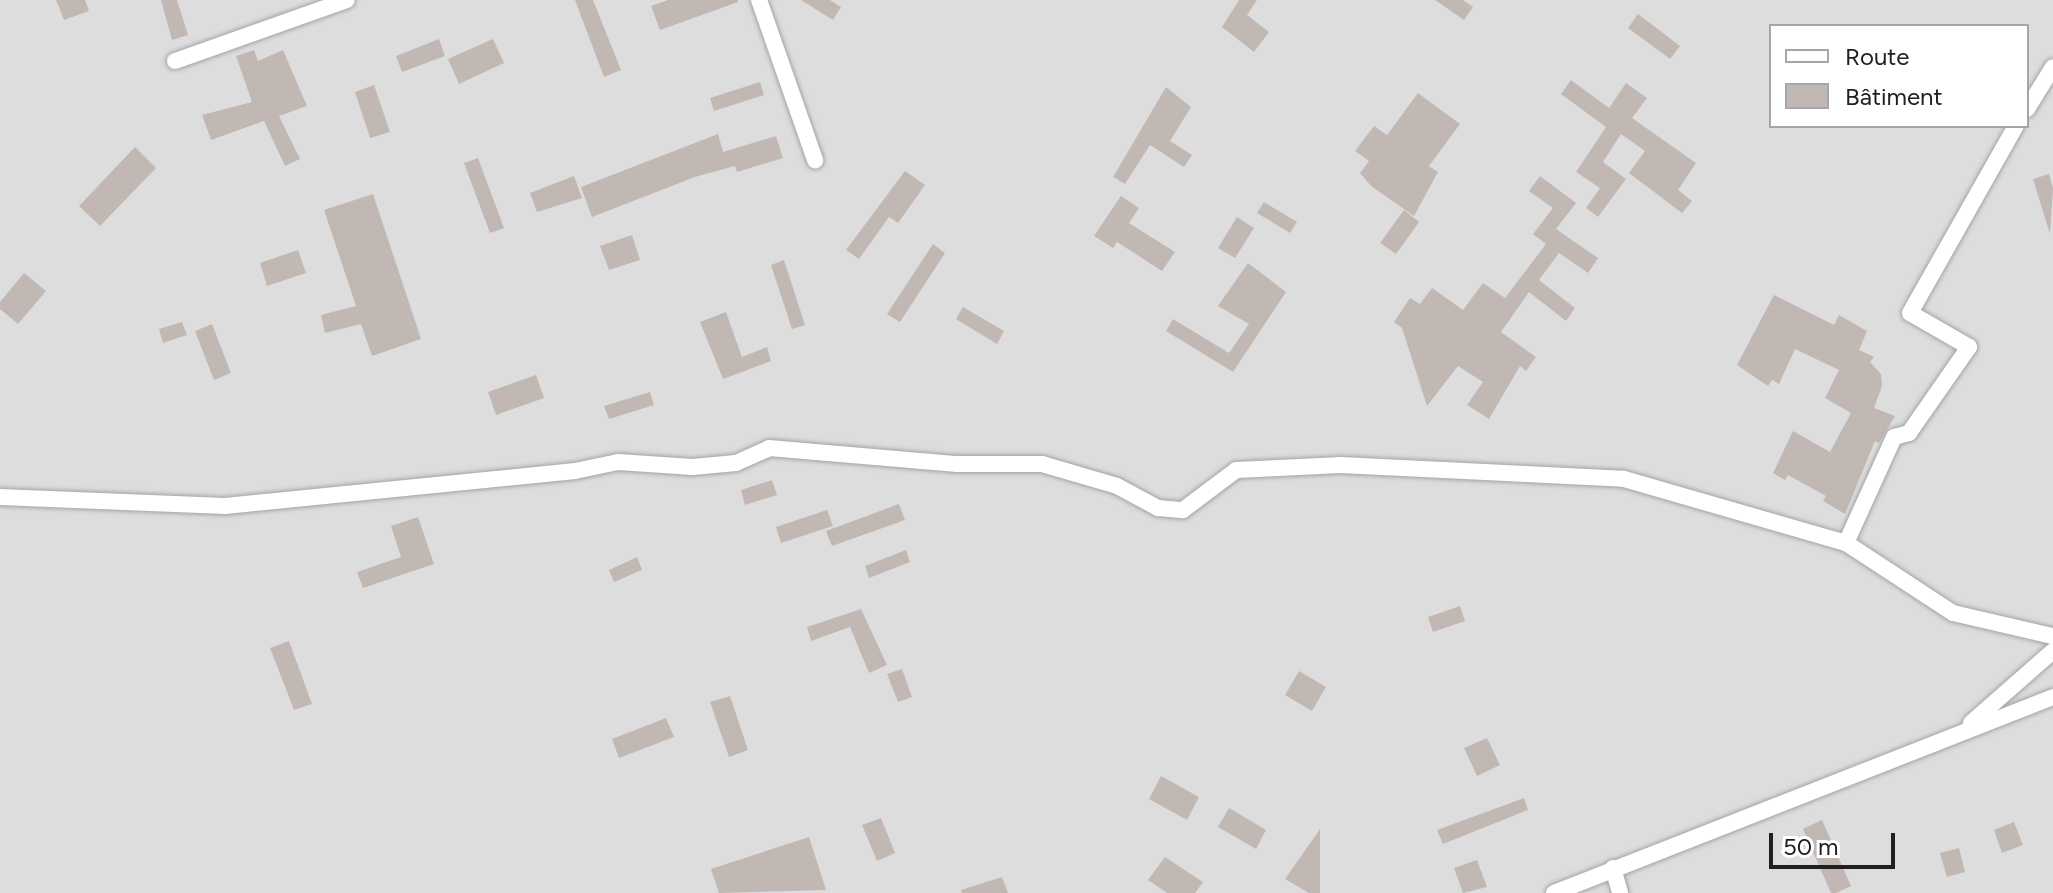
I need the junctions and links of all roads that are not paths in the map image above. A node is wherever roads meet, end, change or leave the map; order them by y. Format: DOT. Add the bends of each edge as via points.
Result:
graph roads {
  1 [pos="347,0"];
  2 [pos="759,0"];
  3 [pos="175,61"];
  4 [pos="2053,67"];
  5 [pos="2029,106"];
  6 [pos="2015,128"];
  7 [pos="815,160"];
  8 [pos="0,497"];
  9 [pos="1846,543"];
  10 [pos="2053,636"];
  11 [pos="2053,651"];
  12 [pos="2053,697"];
  13 [pos="1964,730"];
  14 [pos="1613,868"];
  15 [pos="1554,893"];
  16 [pos="1620,893"];
  1 -- 3 [label="street"];
  2 -- 7 [label="street"];
  4 -- 5 [label="street"];
  6 -- 9 [label="street" via="1910,313 1969,347 1909,433 1894,437"];
  8 -- 9 [label="street" via="225,506 575,471 618,462 693,467 736,463 769,448 957,464 1042,464 1117,486 1158,508 1183,510 1236,470 1341,465 1624,479"];
  9 -- 10 [label="street" via="1953,613"];
  11 -- 13 [label="street"];
  12 -- 13 [label="street"];
  13 -- 14 [label="street"];
  14 -- 15 [label="street"];
  14 -- 16 [label="street"];
}
